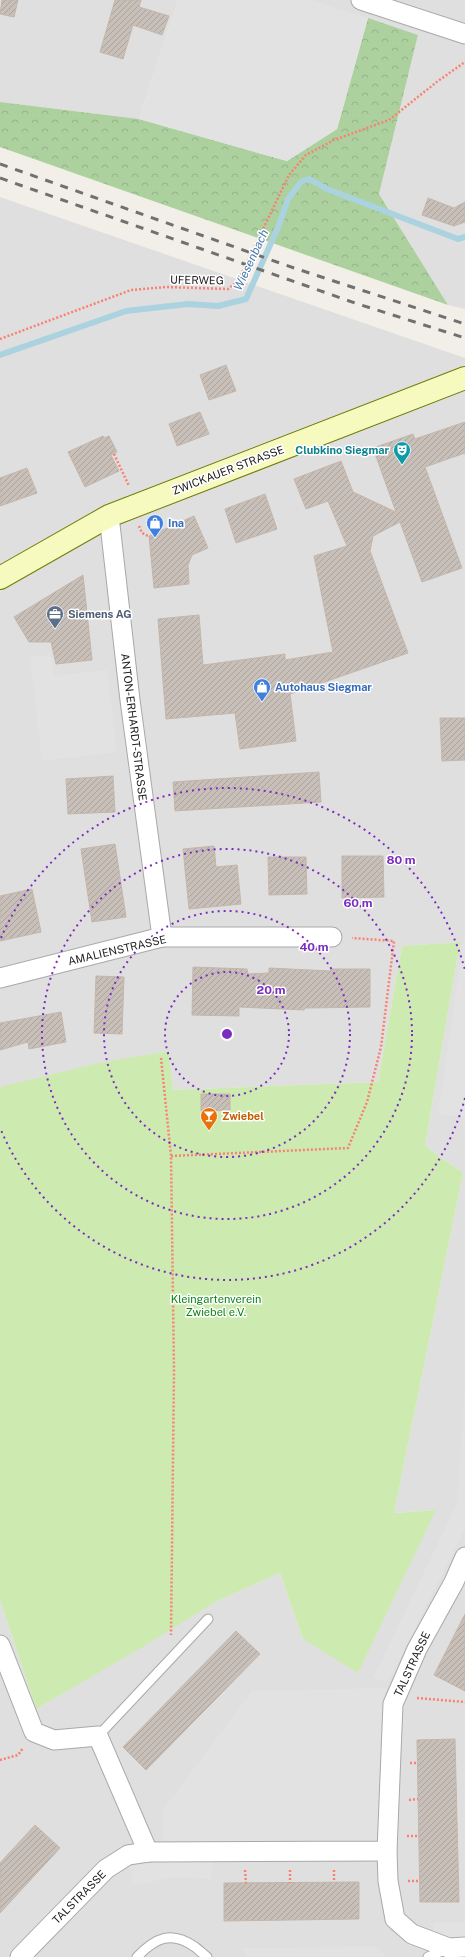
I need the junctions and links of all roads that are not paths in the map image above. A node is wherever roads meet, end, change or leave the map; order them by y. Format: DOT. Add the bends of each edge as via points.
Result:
graph roads {
  1 [pos="361,0"];
  2 [pos="465,34"];
  3 [pos="465,378"];
  4 [pos="109,516"];
  5 [pos="0,578"];
  6 [pos="162,937"];
  7 [pos="332,937"];
  8 [pos="0,978"];
  9 [pos="465,1556"];
  10 [pos="208,1620"];
  11 [pos="2,1657"];
  12 [pos="98,1736"];
  13 [pos="387,1851"];
  14 [pos="148,1852"];
  15 [pos="457,1948"];
  16 [pos="20,1957"];
  17 [pos="136,1957"];
  18 [pos="207,1957"];
  19 [pos="428,1957"];
  1 -- 2 [label="street"];
  3 -- 4 [label="main road, ZWICKAUER STRASSE"];
  4 -- 5 [label="main road, ZWICKAUER STRASSE"];
  4 -- 6 [label="street, ANTON-ERHARDT-STRASSE" via="130,700"];
  6 -- 7 [label="street, AMALIENSTRASSE"];
  6 -- 8 [label="street, AMALIENSTRASSE"];
  9 -- 13 [label="street, TALSTRASSE" via="454,1582 417,1649 393,1704"];
  10 -- 12 [label="lane"];
  11 -- 12 [label="street" via="34,1732 54,1740"];
  12 -- 14 [label="street"];
  13 -- 14 [label="street, TALSTRASSE"];
  13 -- 15 [label="street, TALSTRASSE" via="388,1881 395,1919 412,1934"];
  14 -- 16 [label="street, TALSTRASSE" via="128,1855 106,1869"];
  15 -- 19 [label="lane, TALSTRASSE"];
  17 -- 18 [label="lane" via="161,1938 177,1937"];
}
